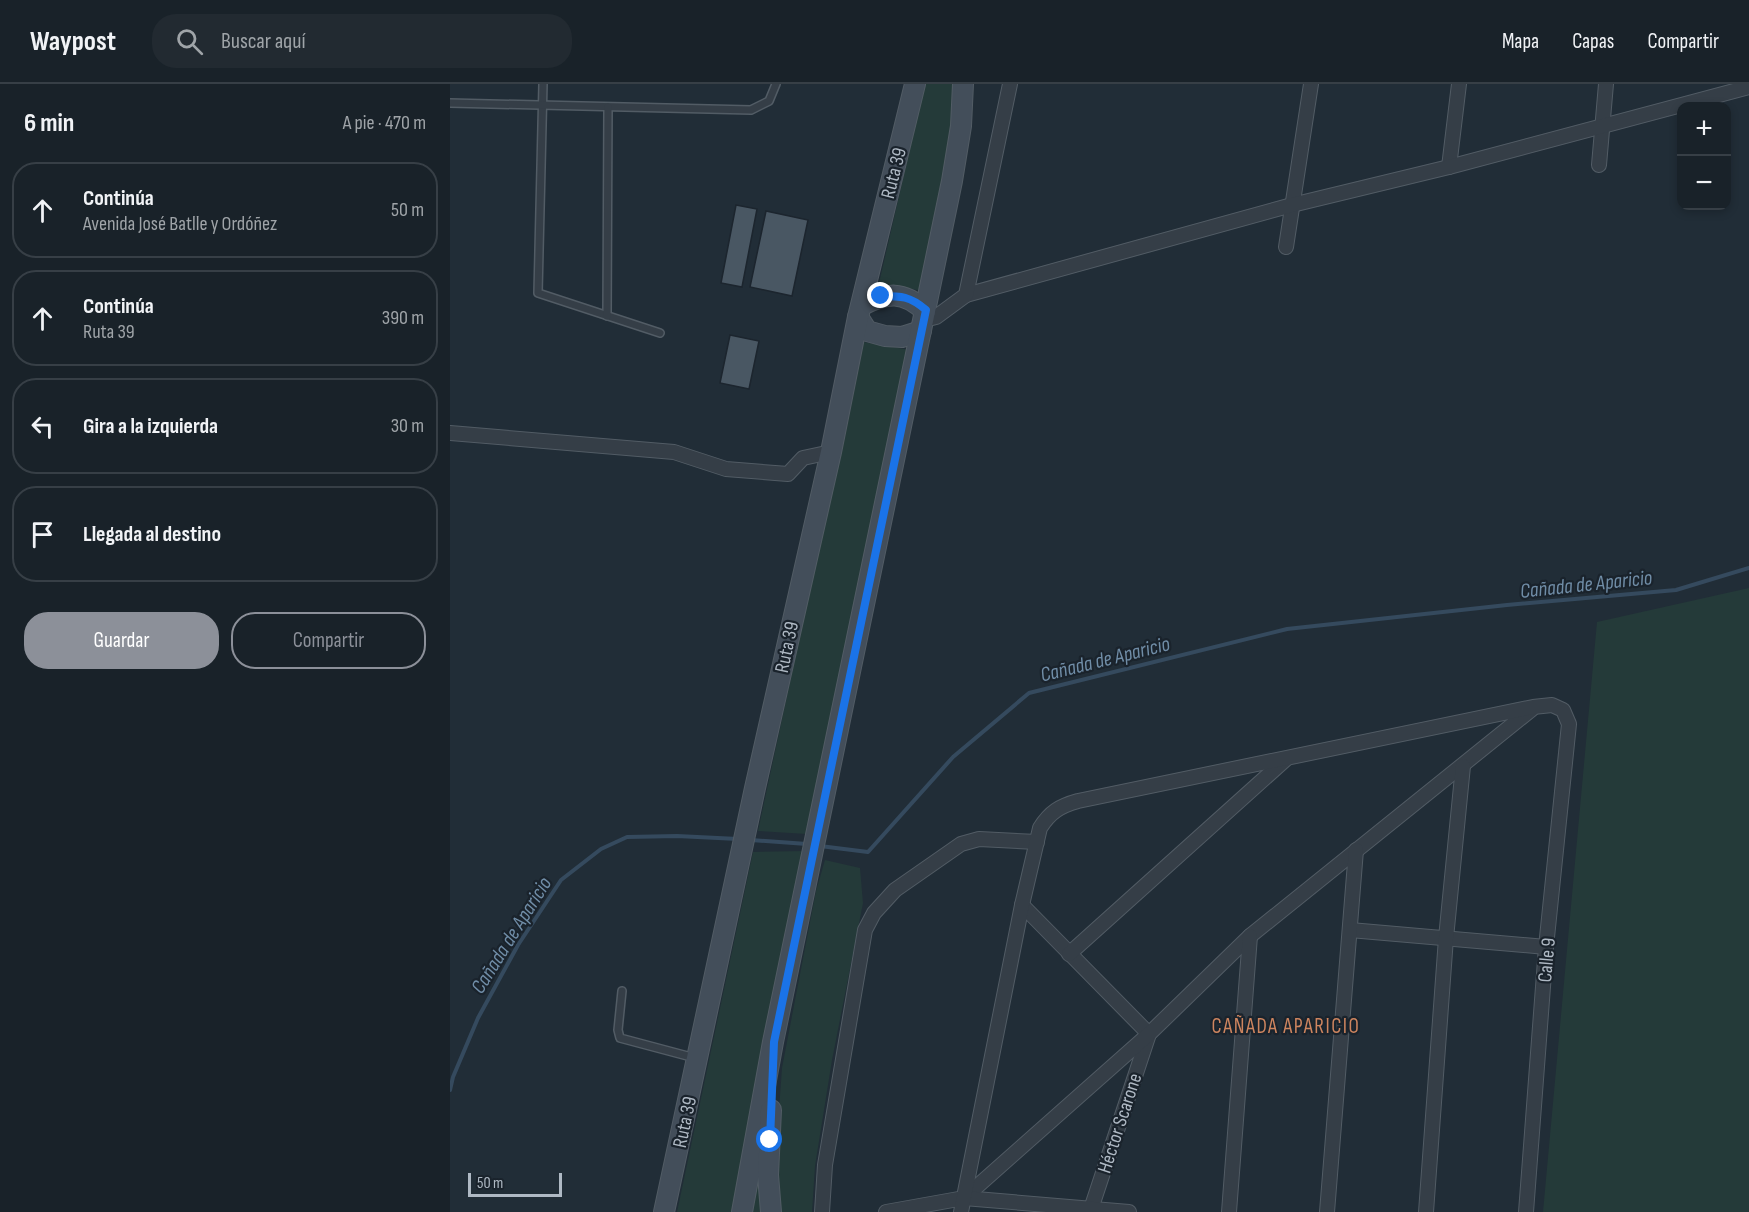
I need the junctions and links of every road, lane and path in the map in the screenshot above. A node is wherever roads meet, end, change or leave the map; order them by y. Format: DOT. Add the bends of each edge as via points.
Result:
graph roads {
  1 [pos="543,84"];
  2 [pos="776,84"];
  3 [pos="915,84"];
  4 [pos="963,84"];
  5 [pos="1010,84"];
  6 [pos="1311,84"];
  7 [pos="1459,84"];
  8 [pos="1606,84"];
  9 [pos="1749,87"];
  10 [pos="450,103"];
  11 [pos="543,105"];
  12 [pos="608,107"];
  13 [pos="1602,126"];
  14 [pos="1599,165"];
  15 [pos="1449,167"];
  16 [pos="1292,205"];
  17 [pos="1286,247"];
  18 [pos="966,295"];
  19 [pos="860,311"];
  20 [pos="607,316"];
  21 [pos="924,320"];
  22 [pos="660,333"];
  23 [pos="450,433"];
  24 [pos="831,452"];
  25 [pos="1533,707"];
  26 [pos="1287,758"];
  27 [pos="1463,766"];
  28 [pos="1036,842"];
  29 [pos="1356,850"];
  30 [pos="1022,905"];
  31 [pos="1350,930"];
  32 [pos="1250,936"];
  33 [pos="1446,938"];
  34 [pos="1546,947"];
  35 [pos="1070,954"];
  36 [pos="622,991"];
  37 [pos="1149,1034"];
  38 [pos="774,1042"];
  39 [pos="697,1059"];
  40 [pos="963,1205"];
  41 [pos="1090,1210"];
  42 [pos="664,1212"];
  43 [pos="742,1212"];
  44 [pos="771,1212"];
  45 [pos="822,1212"];
  46 [pos="886,1212"];
  47 [pos="1129,1212"];
  48 [pos="1229,1212"];
  49 [pos="1328,1212"];
  50 [pos="1426,1212"];
  51 [pos="1526,1212"];
  1 -- 11 [label="lane"];
  2 -- 12 [label="lane" via="769,101 751,110"];
  3 -- 19 [label="main road, Ruta 39"];
  4 -- 21 [label="main road" via="961,126"];
  5 -- 18 [label="street"];
  6 -- 16 [label="street"];
  7 -- 15 [label="street"];
  8 -- 13 [label="street"];
  9 -- 13 [label="street"];
  10 -- 11 [label="lane"];
  11 -- 12 [label="lane"];
  11 -- 20 [label="lane" via="538,293"];
  12 -- 20 [label="lane"];
  13 -- 14 [label="street"];
  13 -- 15 [label="street"];
  15 -- 16 [label="street"];
  16 -- 17 [label="street"];
  16 -- 18 [label="street"];
  18 -- 21 [label="street" via="936,317"];
  19 -- 21 [label="main road" via="881,296 897,296 914,300"];
  19 -- 21 [label="main road" via="867,331 885,336 902,337"];
  19 -- 24 [label="main road, Ruta 39"];
  20 -- 22 [label="lane"];
  21 -- 38 [label="main road"];
  23 -- 24 [label="street" via="674,453 726,469 788,474 803,458"];
  24 -- 39 [label="main road, Ruta 39"];
  25 -- 26 [label="street"];
  25 -- 27 [label="street"];
  25 -- 34 [label="street, Calle 9" via="1552,705 1563,710 1569,724"];
  26 -- 28 [label="street" via="1060,806 1047,817"];
  26 -- 35 [label="street"];
  27 -- 29 [label="street"];
  27 -- 33 [label="street"];
  28 -- 30 [label="street"];
  28 -- 45 [label="street" via="979,839 961,844 895,890 874,913 865,930 825,1166"];
  29 -- 31 [label="street"];
  29 -- 32 [label="street"];
  30 -- 35 [label="street"];
  30 -- 40 [label="street"];
  31 -- 33 [label="street"];
  31 -- 49 [label="street"];
  32 -- 37 [label="street"];
  32 -- 48 [label="street"];
  33 -- 34 [label="street"];
  33 -- 50 [label="street"];
  34 -- 51 [label="street, Calle 9"];
  35 -- 37 [label="street"];
  36 -- 39 [label="lane" via="620,1038"];
  37 -- 40 [label="street"];
  37 -- 41 [label="street, Héctor Scarone"];
  38 -- 43 [label="main road"];
  38 -- 44 [label="main road" via="768,1175"];
  39 -- 42 [label="main road, Ruta 39"];
  40 -- 41 [label="street"];
  40 -- 46 [label="street"];
  41 -- 47 [label="street"];
}
